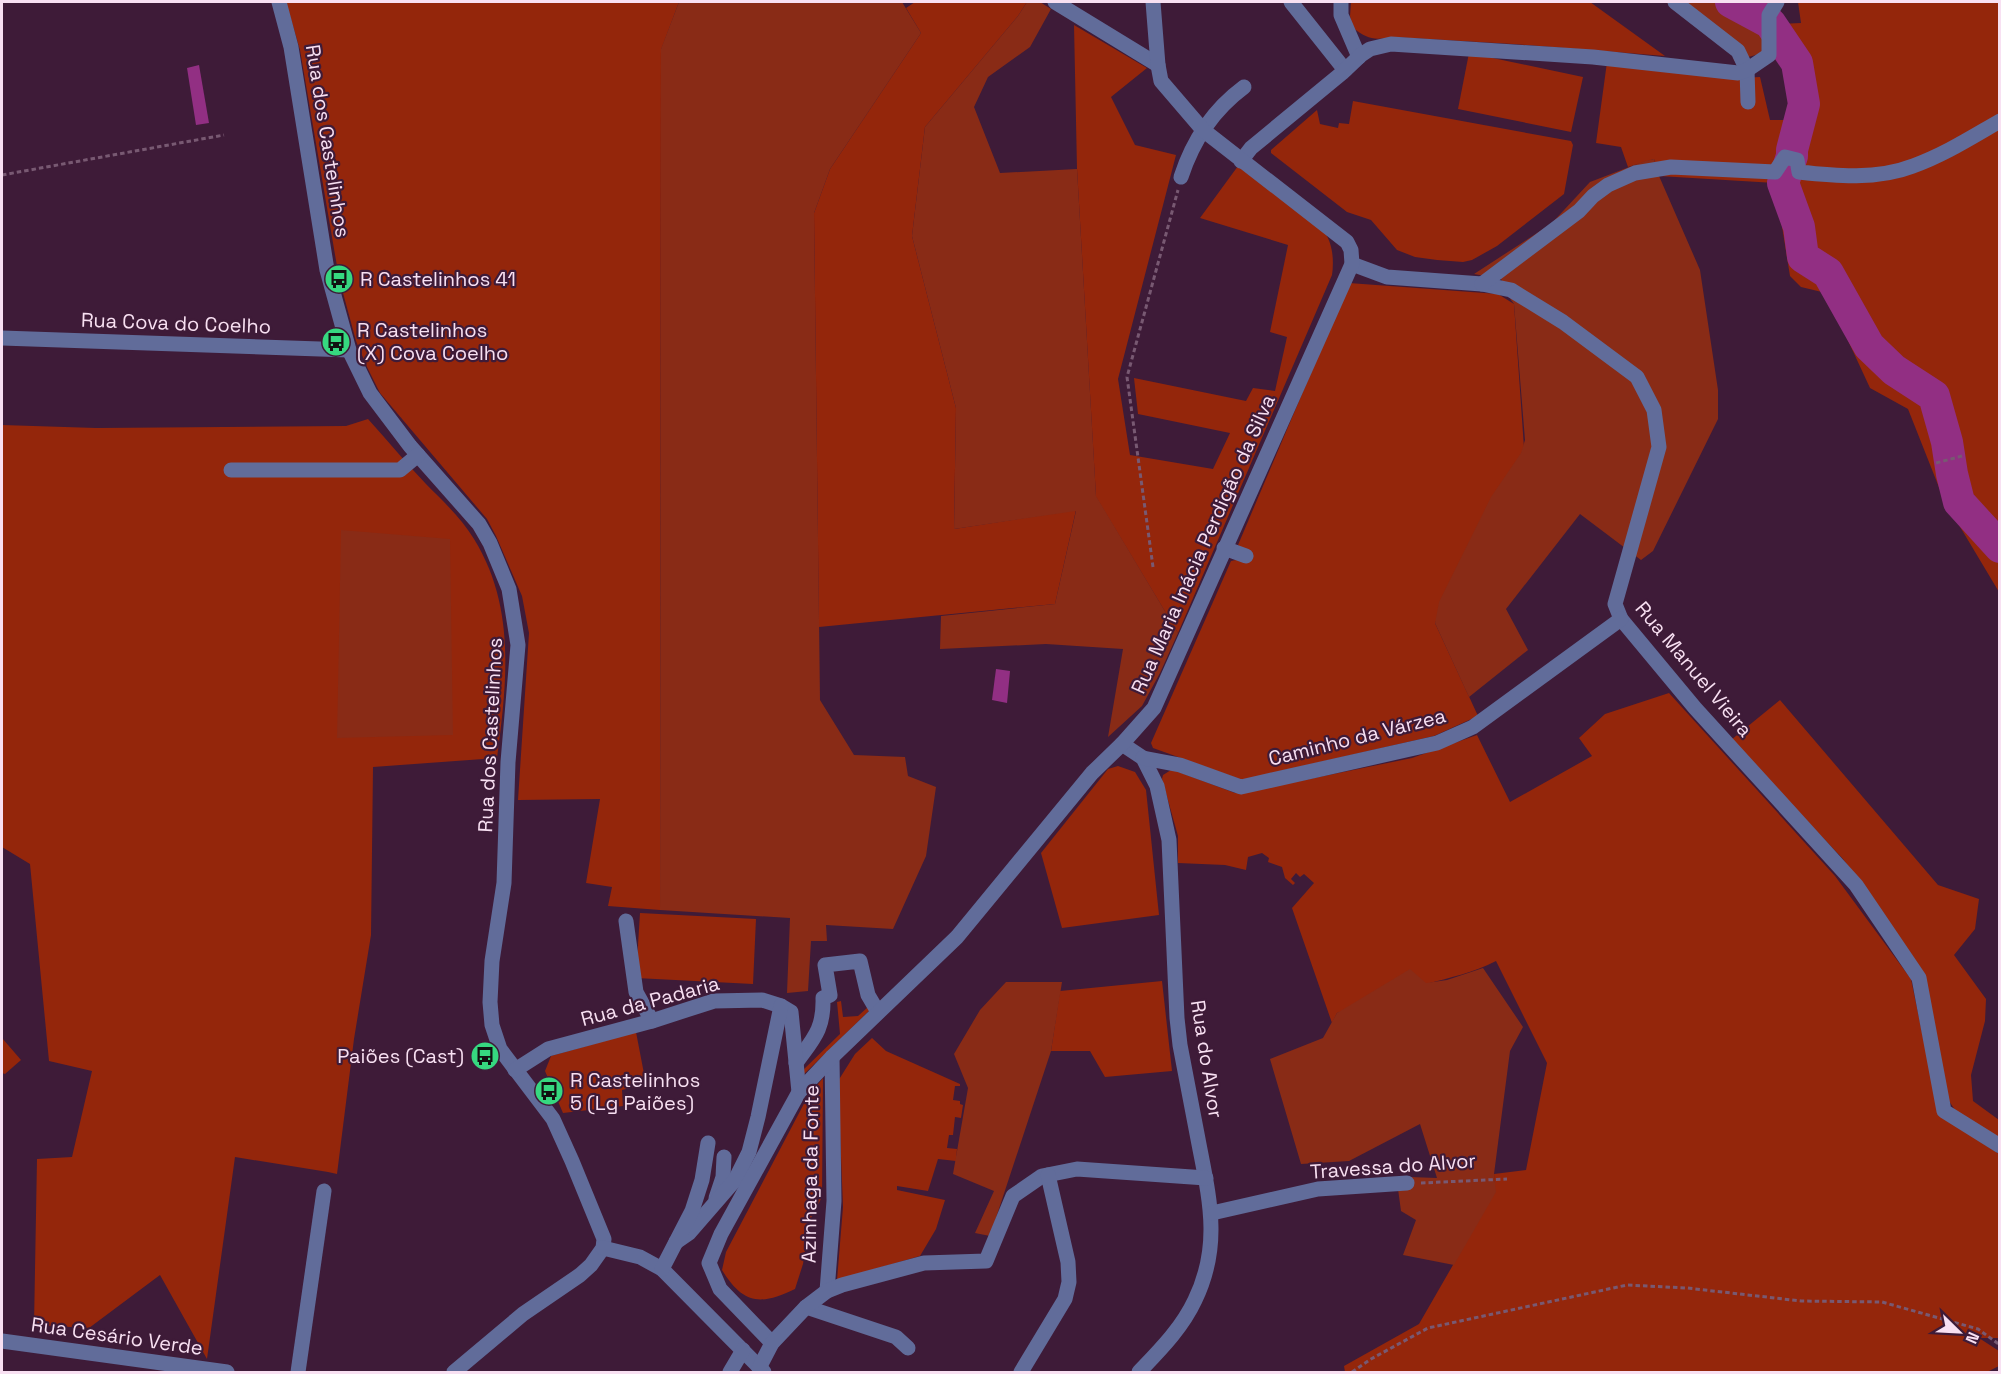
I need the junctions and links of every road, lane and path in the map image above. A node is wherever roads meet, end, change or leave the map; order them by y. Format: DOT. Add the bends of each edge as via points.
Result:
graph roads {
  1 [pos="279,2"];
  2 [pos="1055,2"];
  3 [pos="1153,2"];
  4 [pos="1291,2"];
  5 [pos="1341,2"];
  6 [pos="1676,2"];
  7 [pos="1777,2"];
  8 [pos="1359,57"];
  9 [pos="1158,66"];
  10 [pos="1345,70"];
  11 [pos="1747,70"];
  12 [pos="1244,87"];
  13 [pos="1748,102"];
  14 [pos="2000,121"];
  15 [pos="1203,130"];
  16 [pos="224,135"];
  17 [pos="1241,161"];
  18 [pos="2,175"];
  19 [pos="1181,177"];
  20 [pos="1352,264"];
  21 [pos="1482,284"];
  22 [pos="2,338"];
  23 [pos="349,350"];
  24 [pos="418,455"];
  25 [pos="1962,456"];
  26 [pos="1936,464"];
  27 [pos="231,470"];
  28 [pos="1224,548"];
  29 [pos="1246,556"];
  30 [pos="1153,567"];
  31 [pos="1621,619"];
  32 [pos="1122,744"];
  33 [pos="1143,758"];
  34 [pos="626,921"];
  35 [pos="781,1006"];
  36 [pos="878,1012"];
  37 [pos="652,1021"];
  38 [pos="832,1057"];
  39 [pos="796,1063"];
  40 [pos="515,1070"];
  41 [pos="799,1092"];
  42 [pos="708,1143"];
  43 [pos="2000,1146"];
  44 [pos="724,1157"];
  45 [pos="1048,1175"];
  46 [pos="1206,1178"];
  47 [pos="1507,1179"];
  48 [pos="1407,1183"];
  49 [pos="324,1191"];
  50 [pos="713,1205"];
  51 [pos="1212,1213"];
  52 [pos="676,1242"];
  53 [pos="603,1248"];
  54 [pos="662,1269"];
  55 [pos="827,1292"];
  56 [pos="806,1307"];
  57 [pos="2,1341"];
  58 [pos="772,1343"];
  59 [pos="2000,1345"];
  60 [pos="908,1348"];
  61 [pos="742,1350"];
  62 [pos="153,1368"];
  63 [pos="761,1370"];
  64 [pos="227,1372"];
  65 [pos="298,1372"];
  66 [pos="454,1372"];
  67 [pos="730,1372"];
  68 [pos="1021,1372"];
  69 [pos="1140,1372"];
  70 [pos="1352,1372"];
  1 -- 23 [label="street, Rua dos Castelinhos" via="291,47 327,270"];
  2 -- 9 [label="street"];
  3 -- 9 [label="street"];
  4 -- 10 [label="street"];
  5 -- 8 [label="street" via="1341,15"];
  6 -- 11 [label="street" via="1738,51"];
  7 -- 11 [label="street" via="1769,15 1769,55"];
  8 -- 10 [label="street"];
  8 -- 11 [label="street" via="1370,49 1391,44 1593,57 1738,73"];
  9 -- 15 [label="street" via="1161,81"];
  10 -- 17 [label="street" via="1251,148"];
  11 -- 13 [label="street"];
  12 -- 15 [label="street" via="1226,100"];
  14 -- 21 [label="street" via="1913,167 1878,175 1798,172 1791,158 1775,172 1671,167 1635,174 1608,185"];
  15 -- 17 [label="street"];
  15 -- 19 [label="street"];
  16 -- 18 [label="path"];
  17 -- 20 [label="street" via="1347,242"];
  19 -- 30 [label="path" via="1127,377"];
  20 -- 21 [label="street, Rua Manuel Vieira" via="1387,277"];
  20 -- 28 [label="street, Rua Maria Inácia Perdigão da Silva"];
  21 -- 31 [label="street, Rua Manuel Vieira" via="1511,290 1592,343 1637,377 1654,410 1659,447 1615,604"];
  22 -- 23 [label="street, Rua Cova do Coelho"];
  23 -- 24 [label="street, Rua dos Castelinhos" via="370,393"];
  24 -- 27 [label="street" via="400,470"];
  24 -- 40 [label="street, Rua dos Castelinhos" via="490,543 509,589 514,615 518,645 508,762 505,866 490,1002 500,1049"];
  25 -- 26 [label="path"];
  28 -- 29 [label="street"];
  28 -- 32 [label="street, Rua Maria Inácia Perdigão da Silva" via="1154,708"];
  31 -- 33 [label="street, Caminho da Várzea" via="1473,727 1437,743 1241,787 1180,765"];
  31 -- 43 [label="street, Rua Manuel Vieira" via="1695,708 1856,885 1919,978 1944,1111"];
  32 -- 33 [label="street, Rua do Alvor"];
  32 -- 36 [label="street, Rua Maria Inácia Perdigão da Silva" via="1092,773 957,937"];
  33 -- 46 [label="street, Rua do Alvor" via="1157,786 1169,840 1177,1018"];
  34 -- 37 [label="street" via="636,992"];
  35 -- 37 [label="street, Rua da Padaria" via="762,1000 714,1001"];
  35 -- 39 [label="street" via="791,1012"];
  35 -- 50 [label="street" via="749,1152 735,1180"];
  36 -- 38 [label="street, Rua Maria Inácia Perdigão da Silva"];
  36 -- 39 [label="street" via="868,995 860,961 825,965 830,995 823,998 820,1028"];
  37 -- 40 [label="street, Rua da Padaria" via="548,1049"];
  38 -- 41 [label="street, Rua Maria Inácia Perdigão da Silva"];
  38 -- 55 [label="street, Azinhaga da Fonte" via="834,1201"];
  39 -- 41 [label="street"];
  40 -- 53 [label="street, Rua dos Castelinhos" via="553,1119 604,1239"];
  41 -- 58 [label="street, Rua Maria Inácia Perdigão da Silva" via="709,1263 720,1289"];
  42 -- 52 [label="street" via="699,1191"];
  44 -- 50 [label="street" via="723,1177"];
  45 -- 46 [label="street" via="1077,1169"];
  45 -- 55 [label="street" via="1013,1196 986,1261 924,1263"];
  45 -- 68 [label="street" via="1069,1282 1065,1299"];
  46 -- 51 [label="street, Rua do Alvor"];
  47 -- 48 [label="path, Travessa do Alvor"];
  48 -- 51 [label="street, Travessa do Alvor" via="1318,1189"];
  49 -- 65 [label="street"];
  50 -- 52 [label="street"];
  51 -- 69 [label="street, Rua do Alvor" via="1211,1246 1195,1301 1173,1336"];
  52 -- 54 [label="street"];
  53 -- 54 [label="street" via="640,1257"];
  53 -- 66 [label="street" via="580,1275 523,1314"];
  54 -- 61 [label="street"];
  55 -- 56 [label="street"];
  56 -- 58 [label="street"];
  56 -- 60 [label="street" via="896,1337"];
  57 -- 62 [label="street, Rua Cesário Verde"];
  58 -- 63 [label="street"];
  59 -- 70 [label="path" via="1978,1329 1882,1302 1801,1301 1627,1285 1428,1328"];
  61 -- 63 [label="street"];
  61 -- 67 [label="street"];
  62 -- 64 [label="street, Rua Cesário Verde"];
}
